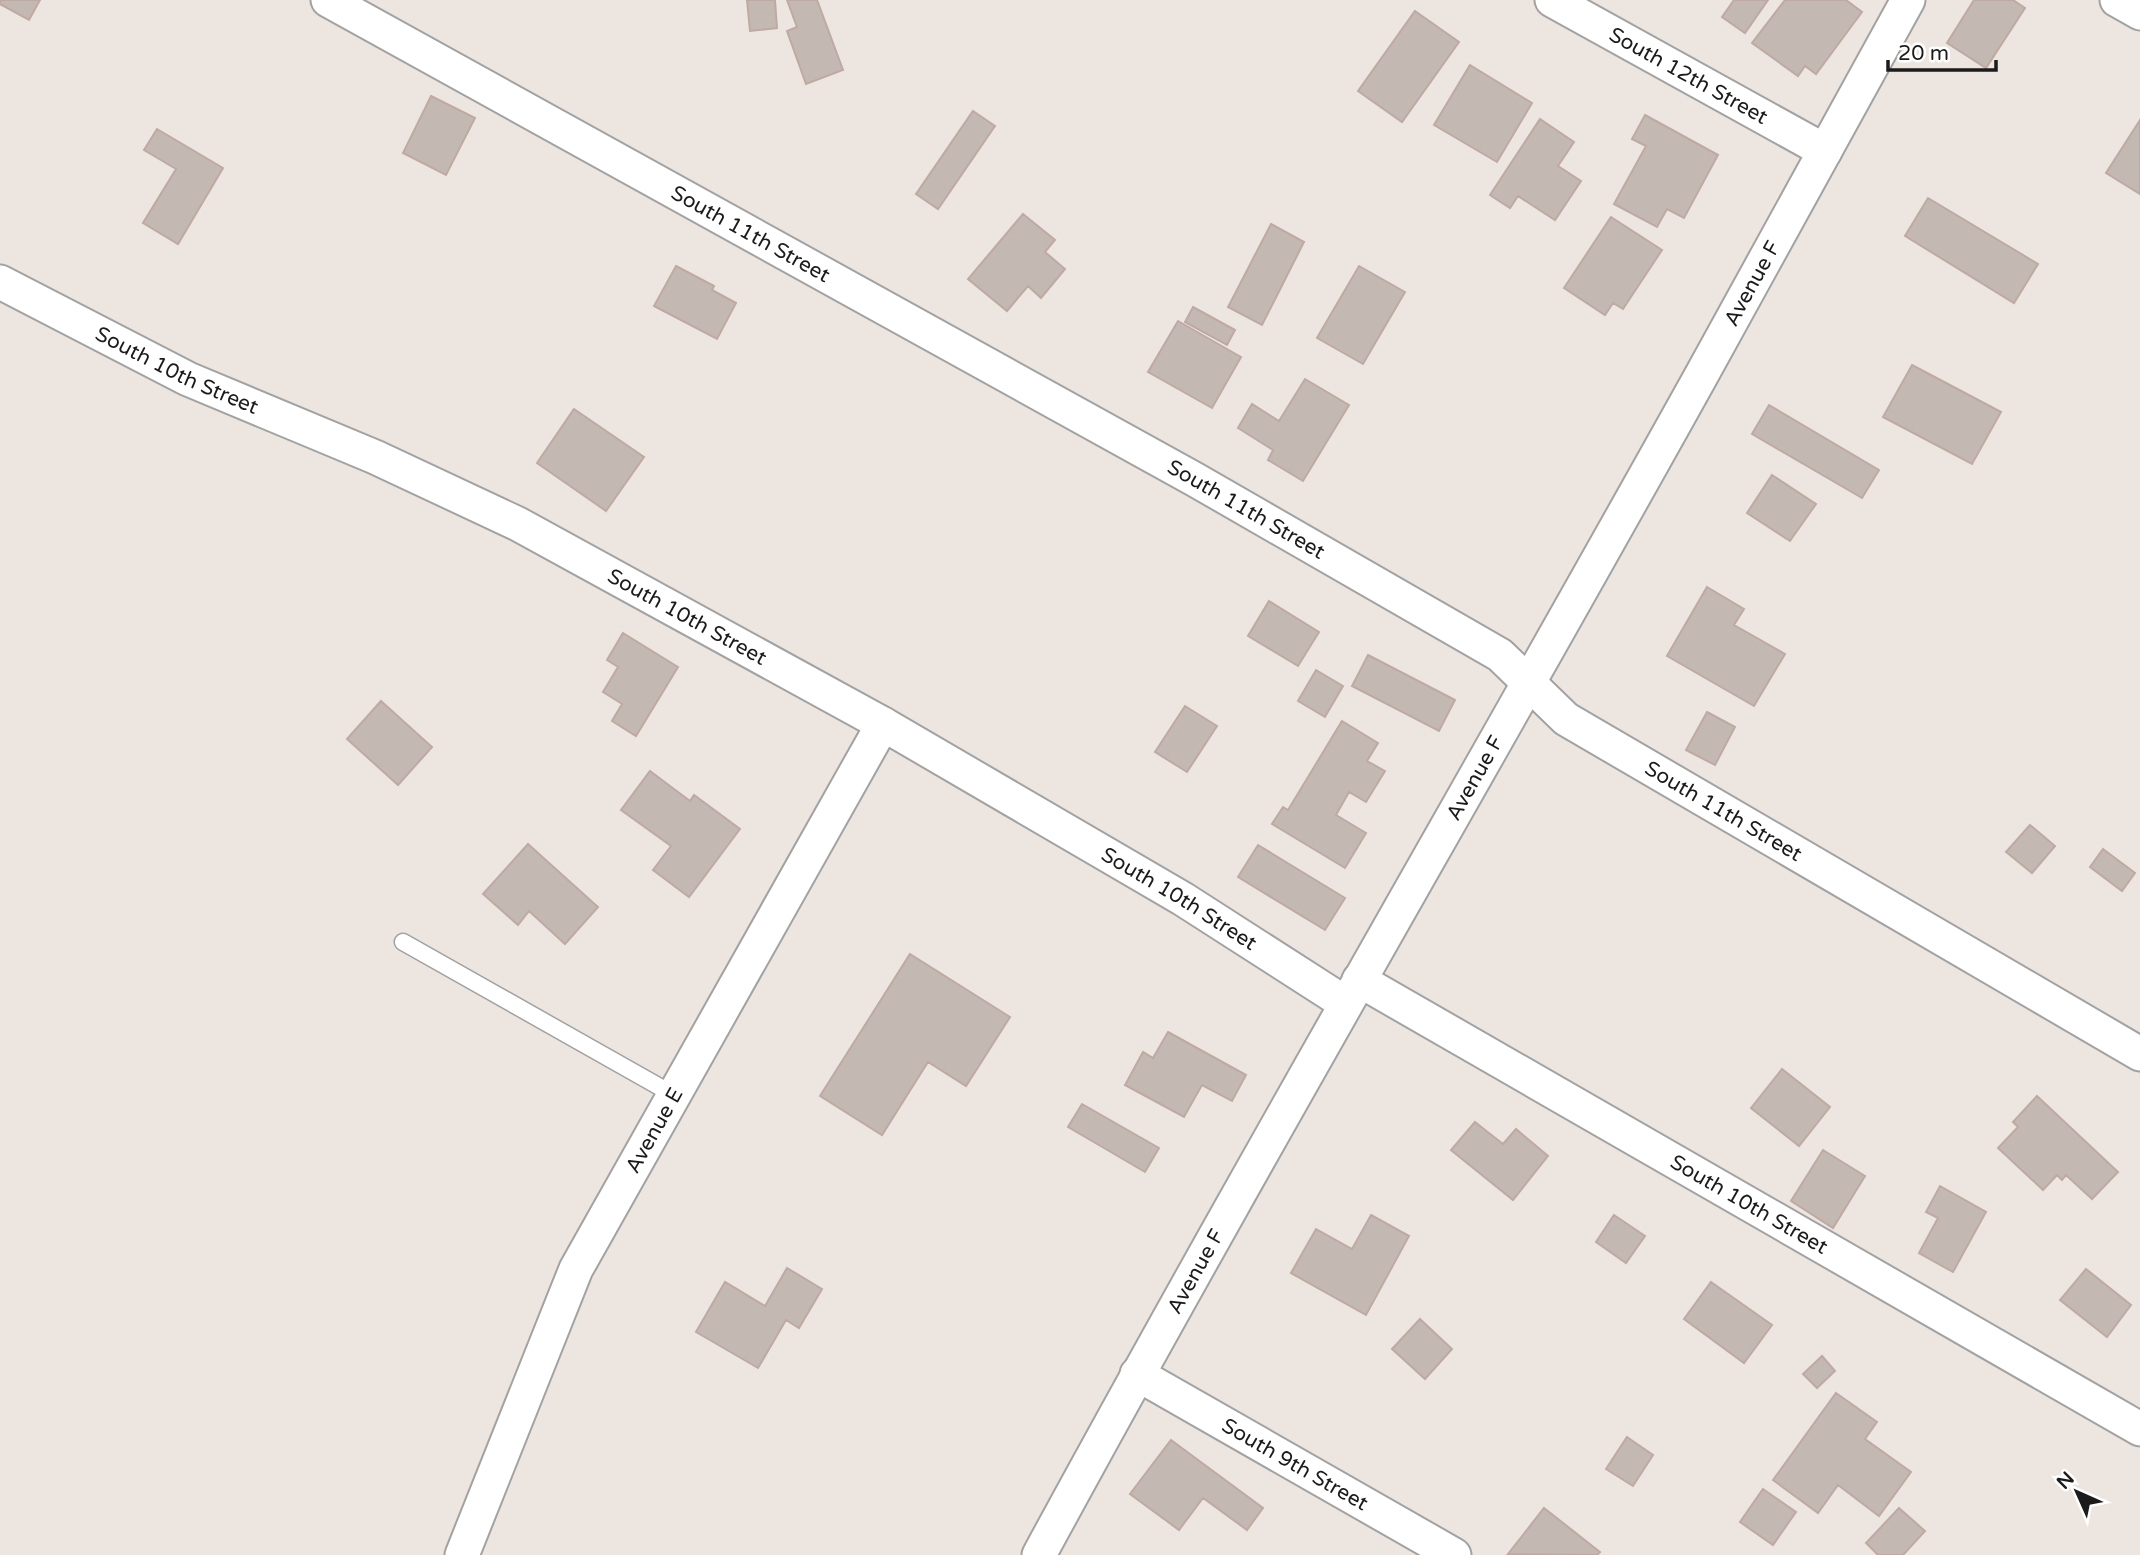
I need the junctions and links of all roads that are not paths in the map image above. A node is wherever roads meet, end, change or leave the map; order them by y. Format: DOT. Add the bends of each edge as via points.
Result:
graph roads {
  1 [pos="328,0"];
  2 [pos="1552,0"];
  3 [pos="1908,0"];
  4 [pos="2117,0"];
  5 [pos="2140,13"];
  6 [pos="1825,151"];
  7 [pos="0,282"];
  8 [pos="1529,681"];
  9 [pos="883,724"];
  10 [pos="403,942"];
  11 [pos="1352,991"];
  12 [pos="2140,1054"];
  13 [pos="674,1095"];
  14 [pos="1137,1374"];
  15 [pos="2140,1429"];
  16 [pos="462,1555"];
  17 [pos="1039,1555"];
  18 [pos="1454,1555"];
  1 -- 8 [label="street, South 11th Street" via="1194,479 1500,656"];
  2 -- 6 [label="street, South 12th Street"];
  3 -- 6 [label="street, Avenue F"];
  4 -- 5 [label="street"];
  6 -- 8 [label="street, Avenue F"];
  7 -- 9 [label="street, South 10th Street" via="188,379 518,524"];
  8 -- 11 [label="street, Avenue F"];
  8 -- 12 [label="street, South 11th Street" via="1566,719"];
  9 -- 11 [label="street, South 10th Street" via="1183,899"];
  9 -- 13 [label="street, Avenue E"];
  10 -- 13 [label="lane"];
  11 -- 14 [label="street, Avenue F"];
  11 -- 15 [label="street, South 10th Street"];
  13 -- 16 [label="street, Avenue E" via="576,1269"];
  14 -- 17 [label="street, Avenue F"];
  14 -- 18 [label="street, South 9th Street"];
}
